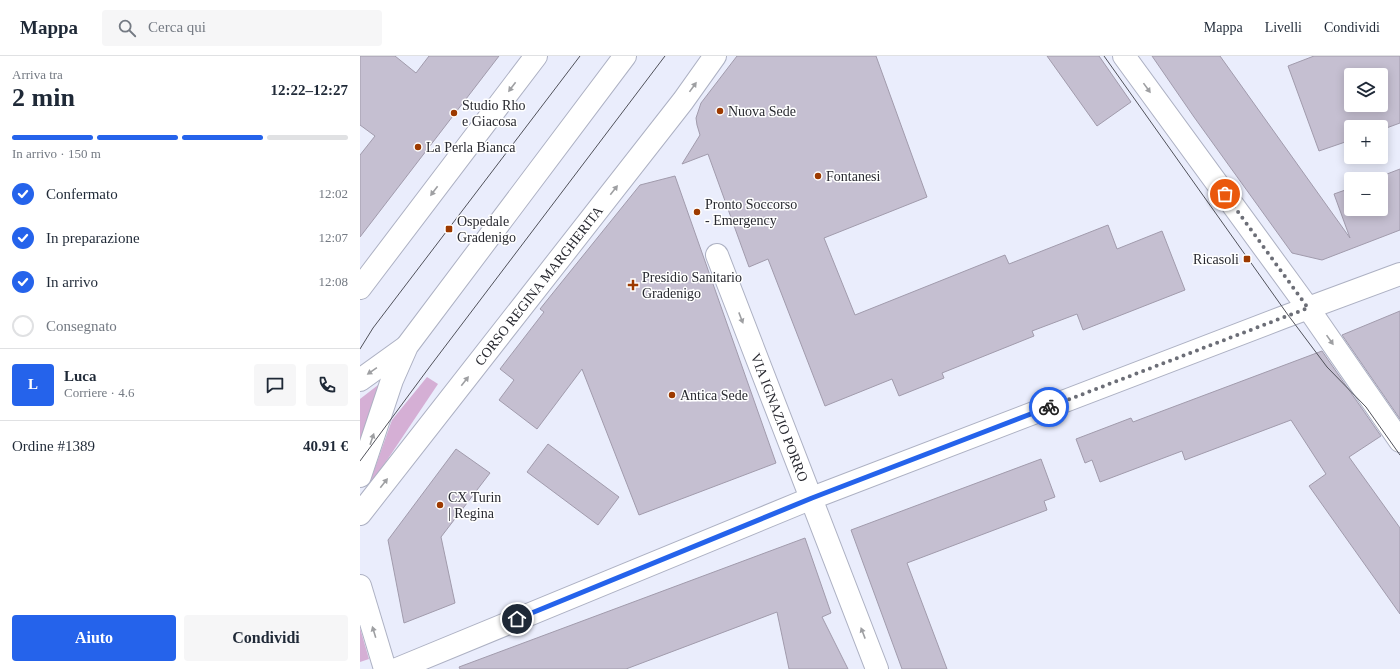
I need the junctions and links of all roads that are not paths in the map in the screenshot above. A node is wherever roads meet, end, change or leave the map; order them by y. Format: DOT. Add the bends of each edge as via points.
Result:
graph roads {
  1 [pos="536,56"];
  2 [pos="625,56"];
  3 [pos="715,56"];
  4 [pos="1124,56"];
  5 [pos="717,256"];
  6 [pos="1400,274"];
  7 [pos="360,288"];
  8 [pos="1308,308"];
  9 [pos="407,346"];
  10 [pos="360,380"];
  11 [pos="1400,441"];
  12 [pos="360,476"];
  13 [pos="812,498"];
  14 [pos="360,514"];
  15 [pos="360,586"];
  16 [pos="385,669"];
  17 [pos="397,669"];
  18 [pos="877,669"];
  1 -- 7 [label="street, one-way"];
  2 -- 9 [label="street"];
  14 -- 3 [label="street, CORSO REGINA MARGHERITA, one-way" via="683,101"];
  4 -- 8 [label="street, one-way"];
  5 -- 13 [label="street, VIA IGNAZIO PORRO, one-way"];
  6 -- 8 [label="street"];
  8 -- 11 [label="street, one-way"];
  8 -- 13 [label="street"];
  9 -- 10 [label="street, one-way"];
  12 -- 9 [label="street, one-way" via="392,380"];
  13 -- 17 [label="street"];
  18 -- 13 [label="street, VIA IGNAZIO PORRO, one-way"];
  16 -- 15 [label="street, one-way"];
}
